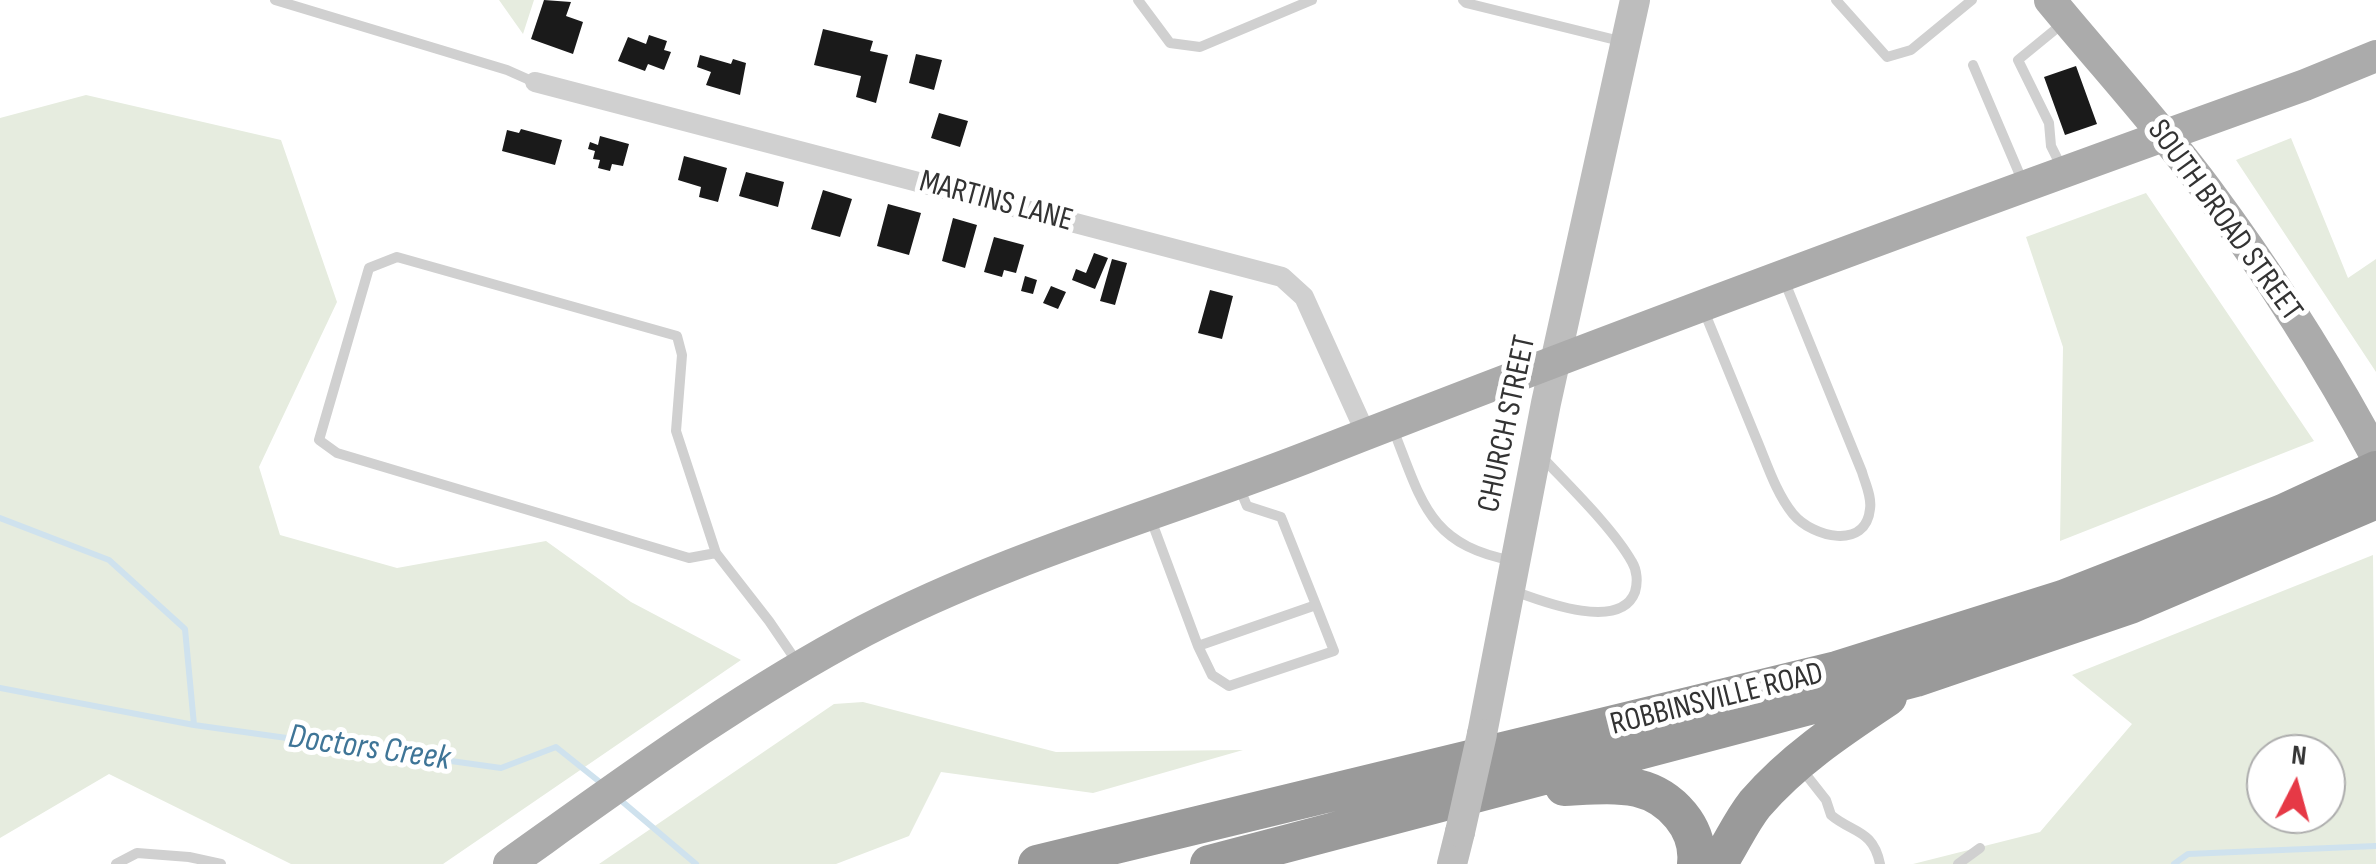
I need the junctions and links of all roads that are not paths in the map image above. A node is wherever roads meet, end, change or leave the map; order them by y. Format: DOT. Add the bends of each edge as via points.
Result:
graph roads {
  1 [pos="275,0"];
  2 [pos="1138,0"];
  3 [pos="1312,0"];
  4 [pos="1463,0"];
  5 [pos="1635,0"];
  6 [pos="1836,0"];
  7 [pos="1972,0"];
  8 [pos="2059,10"];
  9 [pos="1626,42"];
  10 [pos="2376,56"];
  11 [pos="1974,65"];
  12 [pos="535,82"];
  13 [pos="2164,136"];
  14 [pos="2064,171"];
  15 [pos="2024,186"];
  16 [pos="1781,274"];
  17 [pos="1702,305"];
  18 [pos="1557,360"];
  19 [pos="1379,429"];
  20 [pos="1537,452"];
  21 [pos="2372,454"];
  22 [pos="1238,484"];
  23 [pos="2376,500"];
  24 [pos="1150,516"];
  25 [pos="716,553"];
  26 [pos="1511,575"];
  27 [pos="1316,605"];
  28 [pos="1198,646"];
  29 [pos="800,667"];
  30 [pos="1916,678"];
  31 [pos="1796,762"];
  32 [pos="1496,788"];
  33 [pos="1980,848"];
  34 [pos="116,864"];
  35 [pos="221,864"];
  36 [pos="509,864"];
  37 [pos="1037,864"];
  38 [pos="1209,864"];
  39 [pos="1452,864"];
  40 [pos="1696,864"];
  41 [pos="1718,864"];
  42 [pos="1880,864"];
  43 [pos="1958,864"];
  1 -- 12 [label="lane"];
  2 -- 3 [label="lane" via="1170,43 1200,47"];
  4 -- 9 [label="lane"];
  5 -- 9 [label="street, CHURCH STREET"];
  6 -- 7 [label="lane" via="1887,57 1910,50"];
  8 -- 13 [label="main road, SOUTH BROAD STREET"];
  8 -- 14 [label="lane" via="2018,60"];
  9 -- 18 [label="street, CHURCH STREET"];
  10 -- 13 [label="main road"];
  11 -- 15 [label="lane"];
  12 -- 19 [label="street, MARTINS LANE" via="1282,277 1304,297"];
  13 -- 14 [label="main road"];
  13 -- 21 [label="main road, SOUTH BROAD STREET" via="2328,366"];
  14 -- 15 [label="main road"];
  15 -- 16 [label="main road"];
  16 -- 17 [label="main road"];
  16 -- 17 [label="lane" via="1862,472 1871,504 1858,533 1821,534 1794,516"];
  17 -- 18 [label="main road"];
  18 -- 19 [label="main road"];
  18 -- 20 [label="street, CHURCH STREET"];
  19 -- 22 [label="main road"];
  19 -- 26 [label="lane" via="1423,505 1452,539"];
  20 -- 26 [label="street, CHURCH STREET"];
  20 -- 26 [label="lane" via="1632,562 1635,592 1615,610 1595,612 1543,602"];
  21 -- 37 [label="highway, ROBBINSVILLE ROAD" via="2174,558 1875,659"];
  22 -- 24 [label="main road"];
  22 -- 27 [label="lane" via="1248,506 1281,517"];
  23 -- 30 [label="highway, ROBBINSVILLE ROAD" via="2130,605"];
  24 -- 28 [label="lane"];
  24 -- 29 [label="main road" via="938,594"];
  25 -- 25 [label="lane" via="676,431 682,355 677,336 397,257 369,268 319,440 337,453 689,558"];
  25 -- 29 [label="lane"];
  26 -- 39 [label="street, CHURCH STREET, bridge"];
  27 -- 28 [label="lane"];
  27 -- 28 [label="lane" via="1334,652 1229,686 1212,675"];
  29 -- 36 [label="main road"];
  30 -- 31 [label="highway"];
  30 -- 32 [label="highway, ROBBINSVILLE ROAD"];
  31 -- 41 [label="highway" via="1754,806"];
  31 -- 42 [label="lane" via="1831,815 1868,838"];
  32 -- 38 [label="highway, ROBBINSVILLE ROAD"];
  32 -- 40 [label="highway" via="1638,788 1674,807 1687,823"];
  33 -- 43 [label="lane"];
  34 -- 35 [label="lane" via="137,853"];
}
